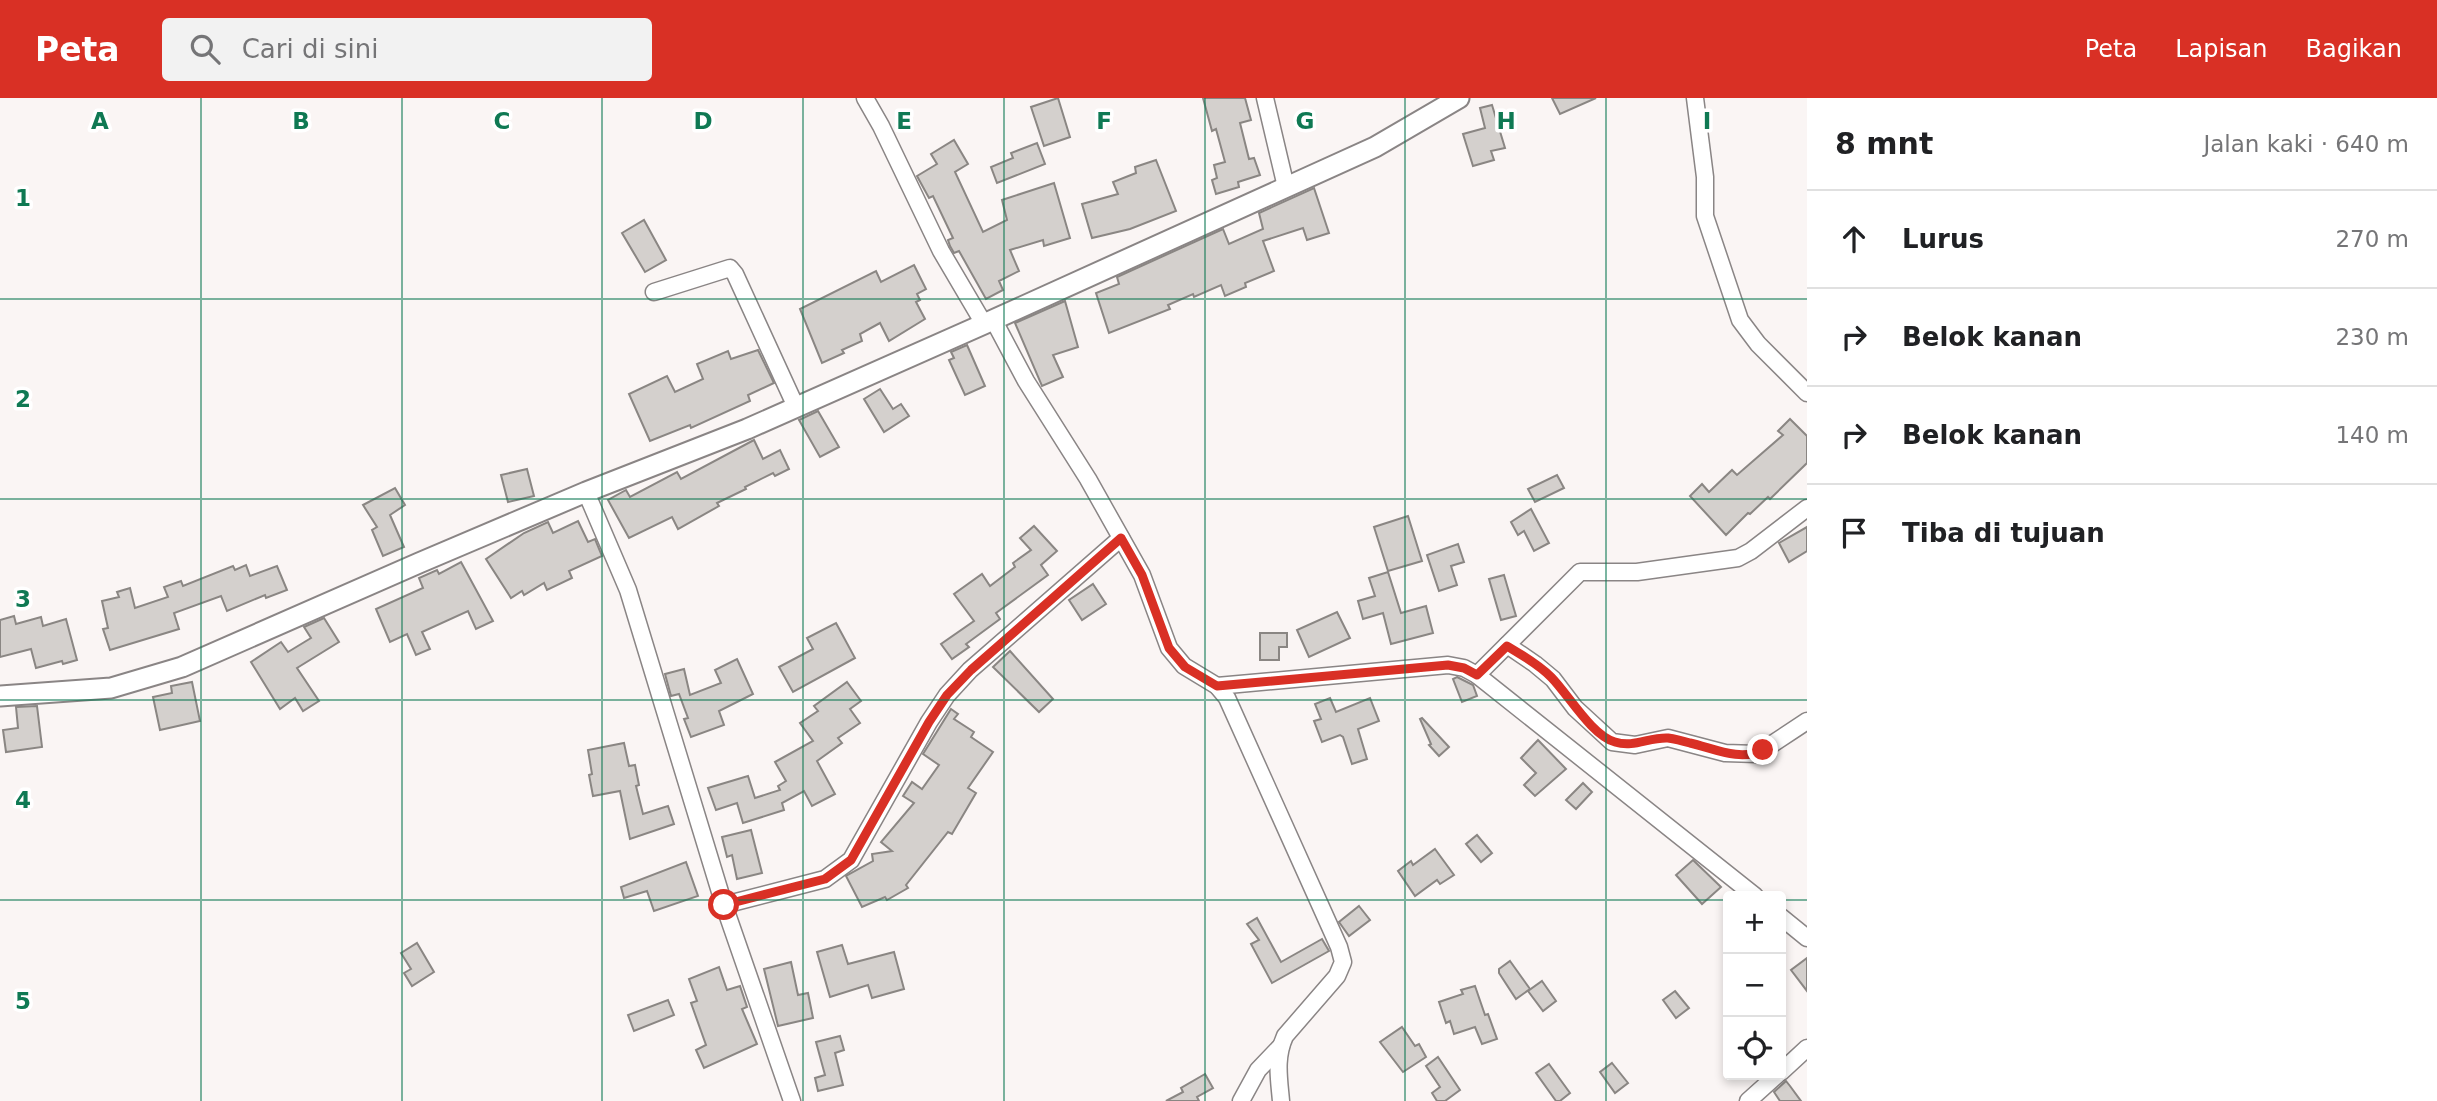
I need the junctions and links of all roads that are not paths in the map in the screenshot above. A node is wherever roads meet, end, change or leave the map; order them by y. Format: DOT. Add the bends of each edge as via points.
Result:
graph roads {
  1 [pos="865,98"];
  2 [pos="1265,98"];
  3 [pos="1459,98"];
  4 [pos="1695,98"];
  5 [pos="1286,187"];
  6 [pos="654,292"];
  7 [pos="988,322"];
  8 [pos="1807,393"];
  9 [pos="796,407"];
  10 [pos="586,492"];
  11 [pos="1807,508"];
  12 [pos="1121,538"];
  13 [pos="1507,646"];
  14 [pos="1477,675"];
  15 [pos="1217,686"];
  16 [pos="0,696"];
  17 [pos="1807,721"];
  18 [pos="1749,891"];
  19 [pos="724,905"];
  20 [pos="1786,921"];
  21 [pos="1807,939"];
  22 [pos="1281,1046"];
  23 [pos="1807,1048"];
  24 [pos="1786,1067"];
  25 [pos="1771,1080"];
  26 [pos="792,1101"];
  27 [pos="1241,1101"];
  28 [pos="1281,1101"];
  29 [pos="1748,1101"];
  1 -- 7 [label="street" via="941,251"];
  2 -- 5 [label="street"];
  3 -- 5 [label="street" via="1375,147"];
  4 -- 8 [label="street" via="1705,216 1740,320 1758,345"];
  5 -- 7 [label="street"];
  6 -- 9 [label="street" via="730,268"];
  7 -- 9 [label="street"];
  7 -- 12 [label="street"];
  9 -- 10 [label="street"];
  10 -- 16 [label="street" via="182,667 111,688"];
  10 -- 19 [label="street" via="628,590"];
  11 -- 13 [label="street" via="1738,558 1619,574 1583,571"];
  12 -- 15 [label="street" via="1142,575 1169,648 1185,667"];
  12 -- 19 [label="street" via="947,695 851,860 825,879"];
  13 -- 14 [label="street"];
  13 -- 17 [label="street" via="1553,679 1612,742 1635,745 1668,738 1725,753 1756,754"];
  14 -- 15 [label="street" via="1448,665"];
  14 -- 18 [label="street"];
  15 -- 22 [label="street" via="1235,713 1343,962 1338,976"];
  19 -- 26 [label="street"];
  20 -- 21 [label="street"];
  22 -- 27 [label="street" via="1258,1069"];
  22 -- 28 [label="street"];
  23 -- 24 [label="street"];
  25 -- 29 [label="street"];
}
